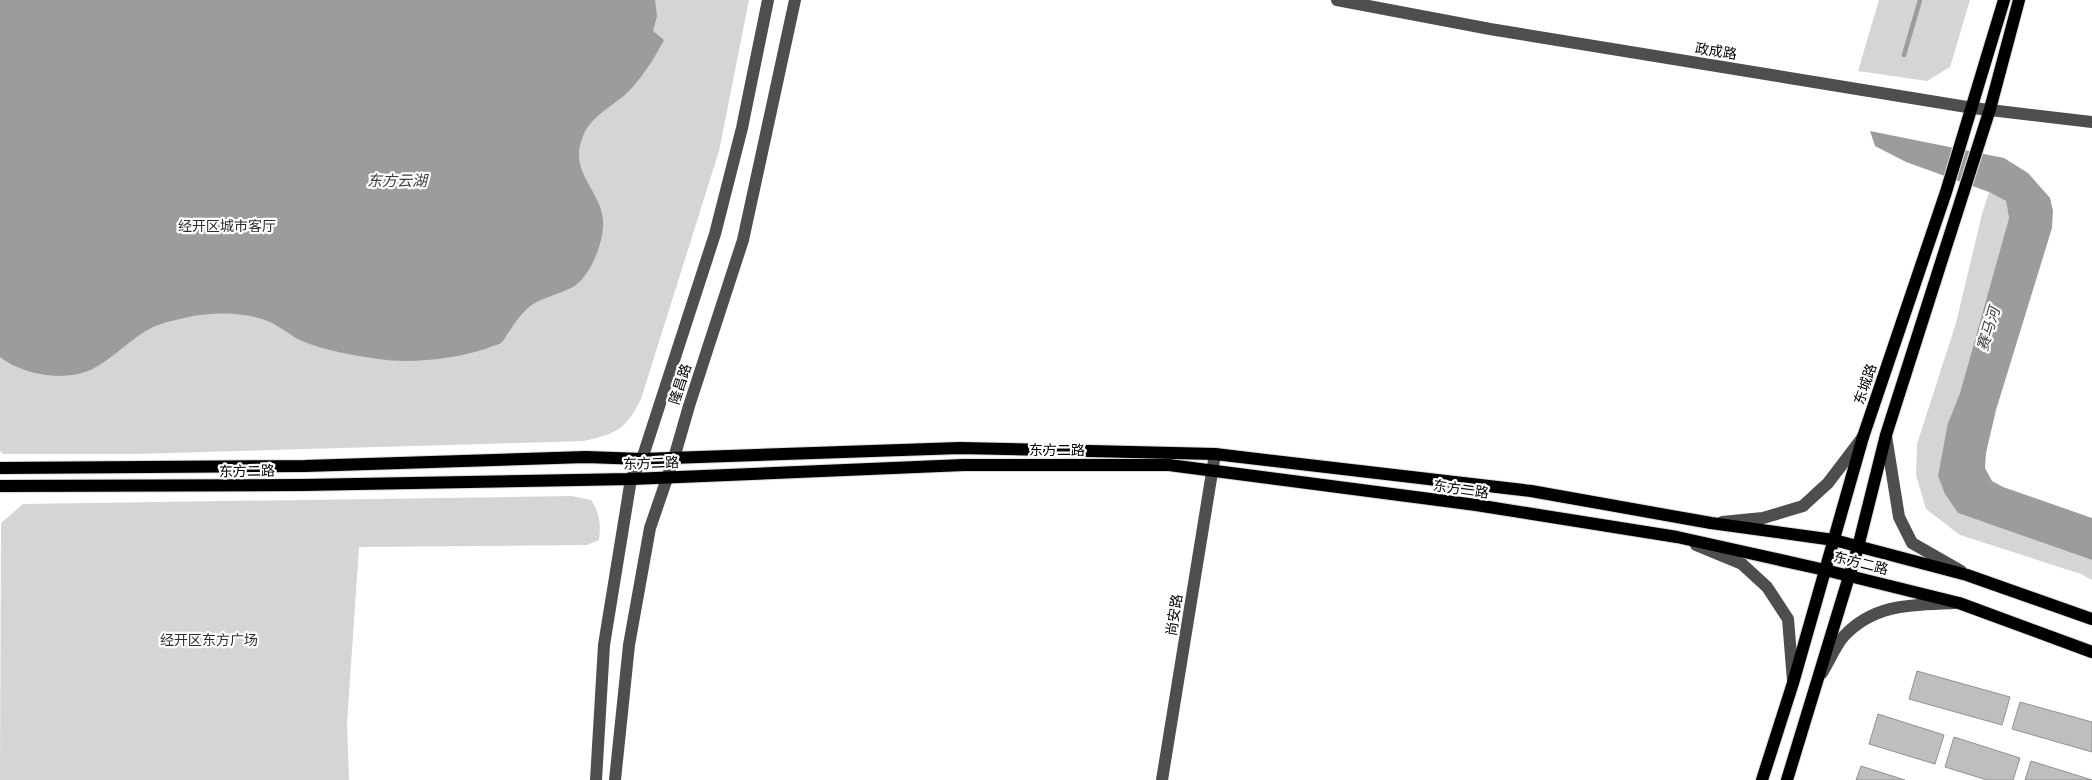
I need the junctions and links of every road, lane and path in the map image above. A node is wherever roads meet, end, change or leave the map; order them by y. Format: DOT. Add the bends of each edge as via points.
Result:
graph roads {
  1 [pos="768,0"];
  2 [pos="795,0"];
  3 [pos="1336,0"];
  4 [pos="2004,0"];
  5 [pos="2019,0"];
  6 [pos="1973,108"];
  7 [pos="1990,109"];
  8 [pos="2092,122"];
  9 [pos="1886,435"];
  10 [pos="1863,437"];
  11 [pos="1215,454"];
  12 [pos="674,458"];
  13 [pos="642,459"];
  14 [pos="0,468"];
  15 [pos="1213,471"];
  16 [pos="668,478"];
  17 [pos="631,479"];
  18 [pos="0,486"];
  19 [pos="1711,523"];
  20 [pos="1677,537"];
  21 [pos="1834,540"];
  22 [pos="1858,547"];
  23 [pos="1825,570"];
  24 [pos="1967,575"];
  25 [pos="1849,576"];
  26 [pos="1959,603"];
  27 [pos="2092,619"];
  28 [pos="2092,652"];
  29 [pos="1817,682"];
  30 [pos="1793,683"];
  31 [pos="596,780"];
  32 [pos="615,780"];
  33 [pos="1162,780"];
  34 [pos="1762,780"];
  35 [pos="1787,780"];
  1 -- 13 [label="street, 隆昌路" via="716,234"];
  2 -- 12 [label="street, 隆昌路" via="743,240"];
  3 -- 6 [label="street, 政成路" via="1490,29"];
  4 -- 6 [label="main road, 东城路"];
  5 -- 7 [label="main road"];
  6 -- 7 [label="street, 政成路"];
  6 -- 10 [label="main road, 东城路"];
  7 -- 8 [label="street, 政成路"];
  7 -- 9 [label="main road"];
  9 -- 22 [label="main road"];
  9 -- 24 [label="street" via="1899,517 1912,544"];
  10 -- 19 [label="street" via="1828,483 1803,506 1763,518"];
  10 -- 21 [label="main road, 东城路"];
  11 -- 12 [label="main road, 东方二路" via="960,448"];
  11 -- 15 [label="street, 尚安路"];
  11 -- 19 [label="main road, 东方二路" via="1531,491"];
  12 -- 13 [label="main road, 东方二路"];
  12 -- 16 [label="street, 隆昌路"];
  13 -- 14 [label="main road, 东方二路" via="129,469"];
  13 -- 17 [label="street, 隆昌路"];
  15 -- 16 [label="main road, 东方二路" via="1169,465 964,465"];
  15 -- 20 [label="main road, 东方二路" via="1476,505"];
  15 -- 33 [label="street, 尚安路"];
  16 -- 17 [label="main road, 东方二路"];
  16 -- 32 [label="street, 隆昌路" via="650,528 629,645"];
  17 -- 18 [label="main road, 东方二路"];
  17 -- 31 [label="street, 隆昌路" via="604,645"];
  19 -- 21 [label="main road, 东方二路"];
  20 -- 23 [label="main road, 东方二路"];
  20 -- 30 [label="street" via="1742,564 1767,587 1788,619"];
  21 -- 22 [label="main road, 东方二路"];
  21 -- 23 [label="main road, 东城路"];
  22 -- 24 [label="main road, 东方二路"];
  22 -- 25 [label="main road"];
  23 -- 25 [label="main road, 东方二路"];
  23 -- 30 [label="main road, 东城路"];
  24 -- 27 [label="main road, 东方二路"];
  25 -- 26 [label="main road, 东方二路"];
  25 -- 29 [label="main road"];
  26 -- 28 [label="main road, 东方二路"];
  26 -- 29 [label="street" via="1899,606 1868,617 1843,637"];
  29 -- 35 [label="main road"];
  30 -- 34 [label="main road, 东城路"];
}
